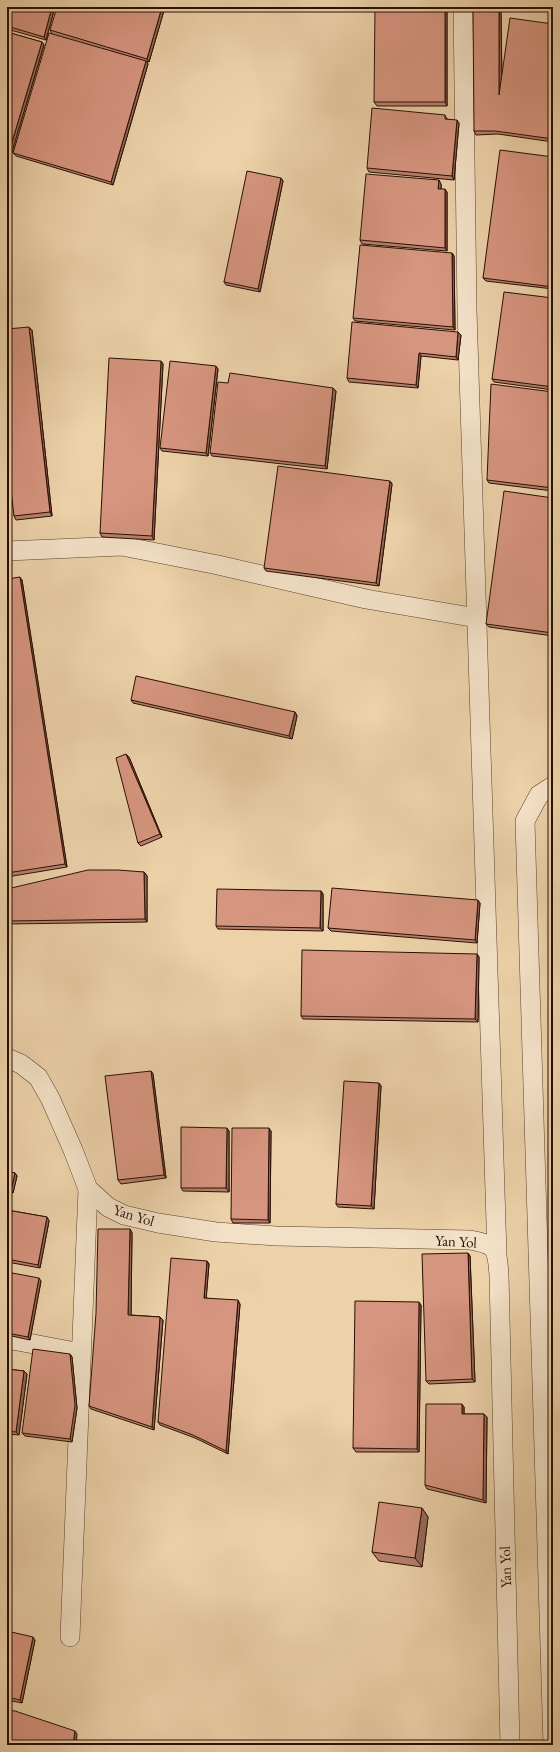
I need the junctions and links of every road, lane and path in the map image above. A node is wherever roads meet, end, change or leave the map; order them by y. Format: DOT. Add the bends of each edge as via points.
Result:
graph roads {
  1 [pos="463,7"];
  2 [pos="7,551"];
  3 [pos="477,618"];
  4 [pos="553,786"];
  5 [pos="7,1058"];
  6 [pos="88,1189"];
  7 [pos="497,1254"];
  8 [pos="7,1339"];
  9 [pos="81,1353"];
  10 [pos="70,1637"];
  11 [pos="510,1745"];
  12 [pos="553,1745"];
  1 -- 3 [label="street"];
  2 -- 3 [label="street" via="122,546 218,565 366,600"];
  3 -- 7 [label="street"];
  4 -- 12 [label="street" via="540,795 526,821"];
  5 -- 6 [label="street, Yan Yol" via="21,1064 38,1077 74,1150"];
  6 -- 7 [label="street, Yan Yol" via="108,1207 124,1215 158,1223 216,1232 276,1236 470,1240 489,1244"];
  6 -- 9 [label="street"];
  7 -- 11 [label="street, Yan Yol"];
  8 -- 9 [label="street"];
  9 -- 10 [label="street"];
}
